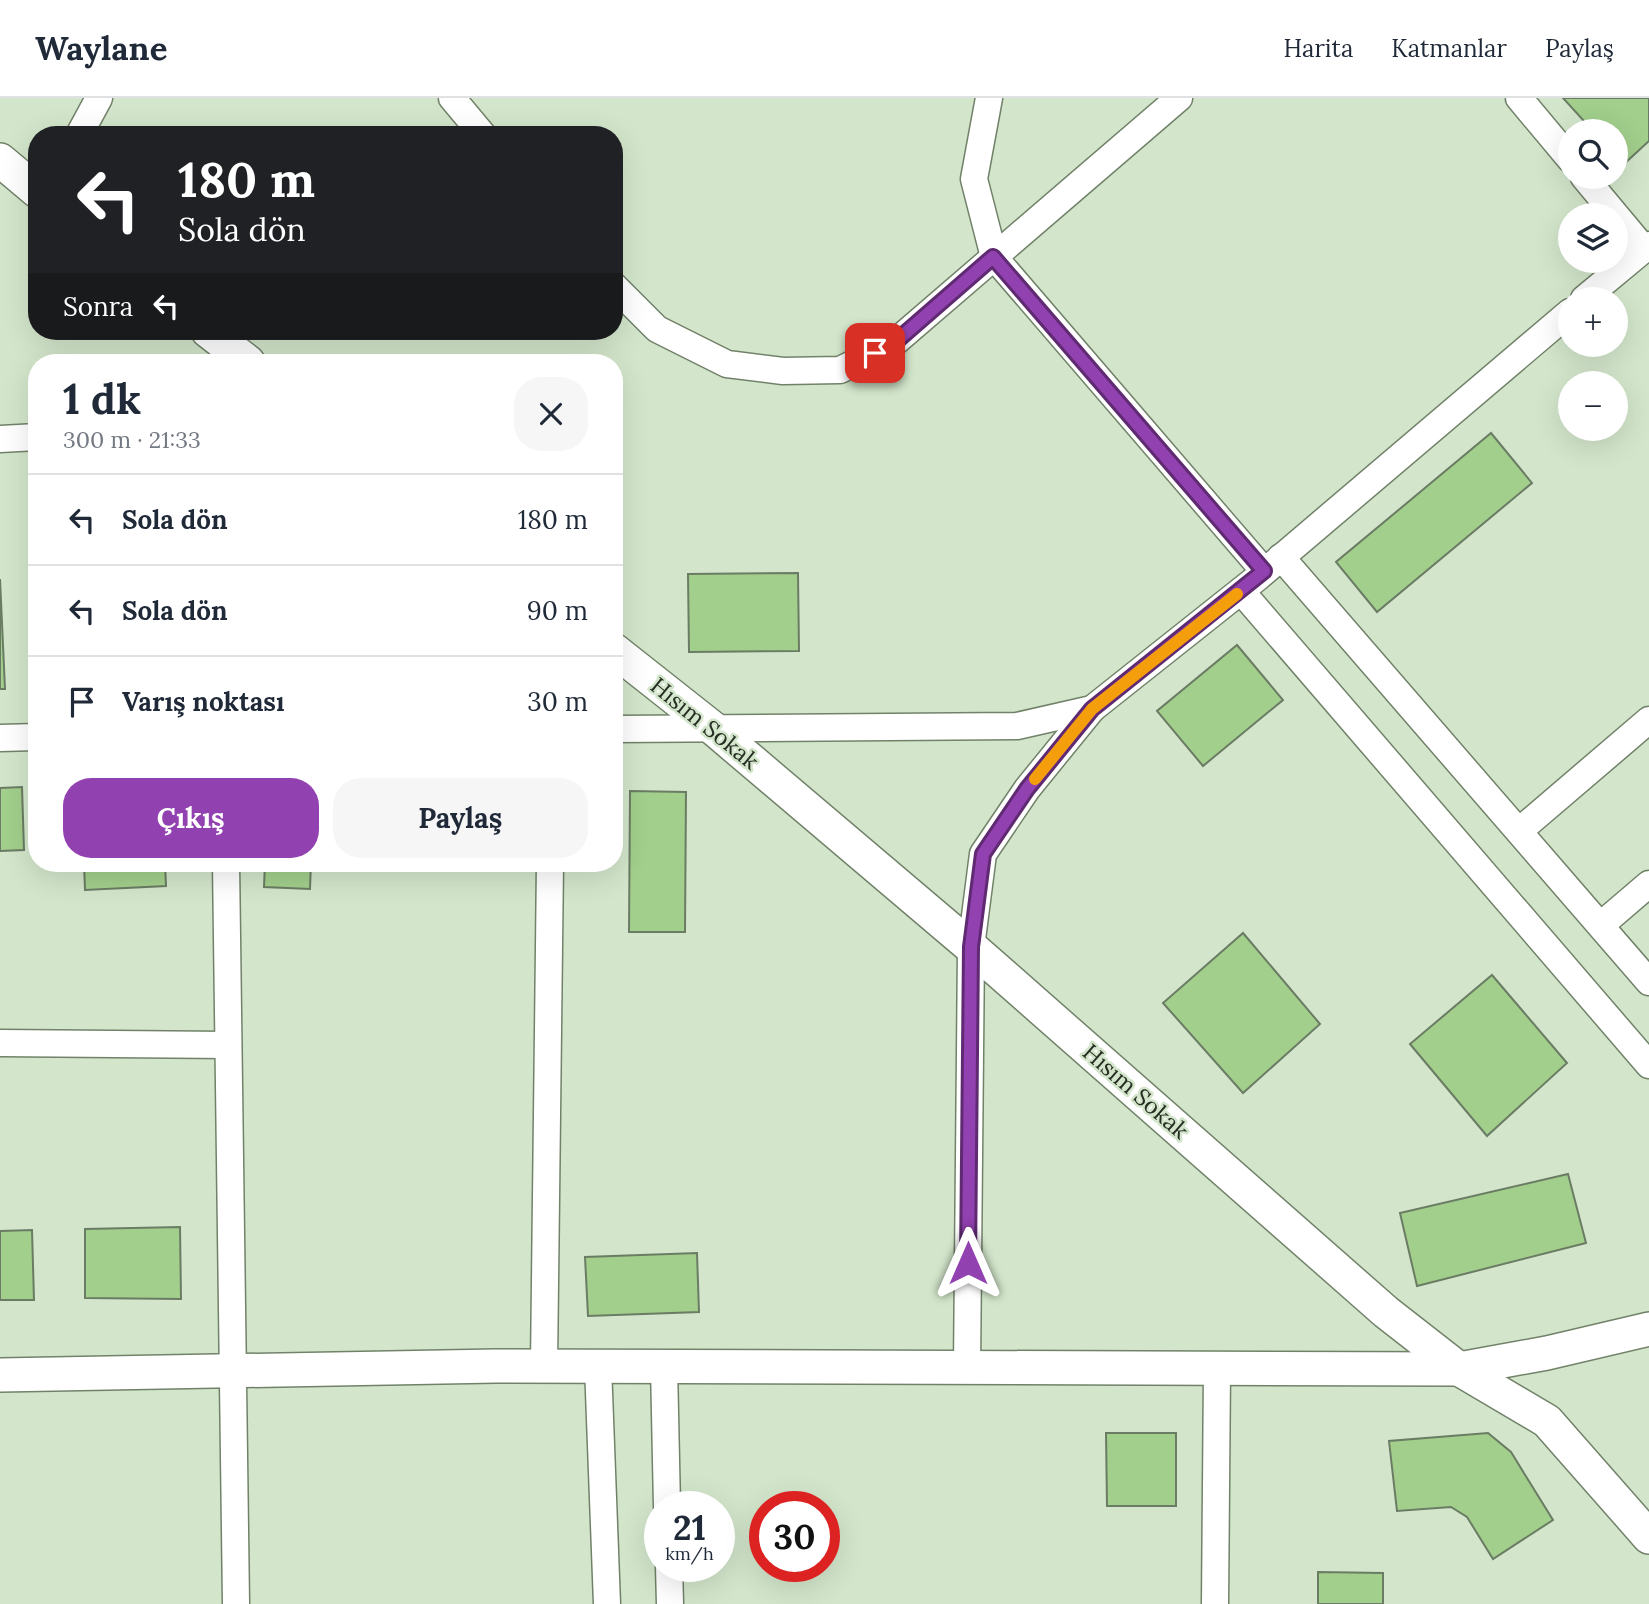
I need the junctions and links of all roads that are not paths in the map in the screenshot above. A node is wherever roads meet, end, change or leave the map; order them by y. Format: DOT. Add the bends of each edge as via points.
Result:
graph roads {
  1 [pos="99,98"];
  2 [pos="452,98"];
  3 [pos="989,98"];
  4 [pos="1179,98"];
  5 [pos="1519,98"];
  6 [pos="84,126"];
  7 [pos="476,126"];
  8 [pos="1558,145"];
  9 [pos="0,160"];
  10 [pos="28,183"];
  11 [pos="1595,189"];
  12 [pos="1646,247"];
  13 [pos="993,257"];
  14 [pos="1598,287"];
  15 [pos="623,295"];
  16 [pos="1558,322"];
  17 [pos="215,344"];
  18 [pos="233,354"];
  19 [pos="28,437"];
  20 [pos="0,439"];
  21 [pos="1273,564"];
  22 [pos="1241,591"];
  23 [pos="623,657"];
  24 [pos="1092,709"];
  25 [pos="1649,720"];
  26 [pos="623,729"];
  27 [pos="714,729"];
  28 [pos="28,737"];
  29 [pos="0,738"];
  30 [pos="1518,831"];
  31 [pos="226,872"];
  32 [pos="550,872"];
  33 [pos="1649,884"];
  34 [pos="1601,925"];
  35 [pos="971,947"];
  36 [pos="1649,982"];
  37 [pos="0,1043"];
  38 [pos="229,1045"];
  39 [pos="1649,1065"];
  40 [pos="1649,1329"];
  41 [pos="544,1366"];
  42 [pos="598,1366"];
  43 [pos="664,1366"];
  44 [pos="967,1368"];
  45 [pos="1459,1369"];
  46 [pos="1217,1370"];
  47 [pos="233,1371"];
  48 [pos="0,1375"];
  49 [pos="667,1491"];
  50 [pos="1649,1537"];
  51 [pos="669,1582"];
  52 [pos="236,1604"];
  53 [pos="607,1604"];
  54 [pos="670,1604"];
  55 [pos="1215,1604"];
  1 -- 6 [label="street"];
  2 -- 7 [label="street"];
  3 -- 13 [label="street" via="974,179"];
  4 -- 13 [label="street"];
  5 -- 8 [label="street"];
  9 -- 10 [label="street"];
  11 -- 12 [label="street"];
  12 -- 14 [label="street"];
  13 -- 15 [label="street" via="893,344 840,370 783,371 727,364 657,329"];
  13 -- 21 [label="street"];
  16 -- 21 [label="street"];
  17 -- 18 [label="street"];
  19 -- 20 [label="street"];
  21 -- 22 [label="street"];
  21 -- 30 [label="street"];
  22 -- 24 [label="street"];
  22 -- 39 [label="street"];
  23 -- 27 [label="street, Hısım Sokak"];
  24 -- 27 [label="street" via="1017,726"];
  24 -- 35 [label="street" via="1027,789 983,854"];
  25 -- 30 [label="street"];
  26 -- 27 [label="street"];
  27 -- 35 [label="street, Hısım Sokak"];
  28 -- 29 [label="street"];
  30 -- 34 [label="street"];
  31 -- 38 [label="street"];
  32 -- 41 [label="street"];
  33 -- 34 [label="street"];
  34 -- 36 [label="street"];
  35 -- 44 [label="street"];
  35 -- 45 [label="street, Hısım Sokak" via="1386,1312"];
  37 -- 38 [label="street"];
  38 -- 47 [label="street"];
  40 -- 45 [label="street"];
  41 -- 42 [label="street"];
  41 -- 47 [label="street"];
  42 -- 43 [label="street"];
  42 -- 53 [label="street"];
  43 -- 44 [label="street"];
  43 -- 49 [label="street"];
  44 -- 46 [label="street"];
  45 -- 46 [label="street"];
  45 -- 50 [label="street, Hısım Sokak" via="1547,1421"];
  46 -- 55 [label="street"];
  47 -- 48 [label="street"];
  47 -- 52 [label="street"];
  51 -- 54 [label="street"];
}
